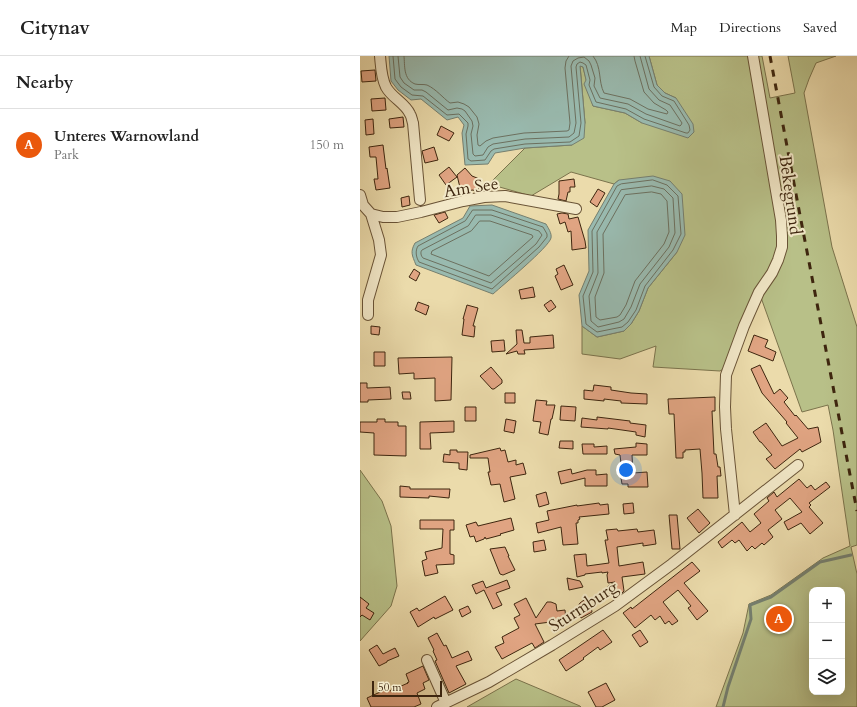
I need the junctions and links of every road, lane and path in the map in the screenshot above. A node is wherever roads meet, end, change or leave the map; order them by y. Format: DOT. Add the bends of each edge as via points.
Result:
graph roads {
  1 [pos="380,56"];
  2 [pos="753,56"];
  3 [pos="420,200"];
  4 [pos="361,202"];
  5 [pos="576,208"];
  6 [pos="371,214"];
  7 [pos="368,314"];
  8 [pos="798,465"];
  9 [pos="735,515"];
  10 [pos="427,660"];
  11 [pos="441,705"];
  1 -- 3 [label="street, Am See" via="386,87 411,115"];
  2 -- 9 [label="street, Bekegrund" via="781,220 782,247 778,260 744,326 726,375 726,429"];
  4 -- 6 [label="street"];
  5 -- 6 [label="street, Am See" via="505,196 463,201 397,217"];
  6 -- 7 [label="street" via="381,255 368,300"];
  8 -- 9 [label="street, Sturmburg"];
  9 -- 11 [label="street, Sturmburg" via="598,617 489,682"];
  10 -- 11 [label="street"];
}
